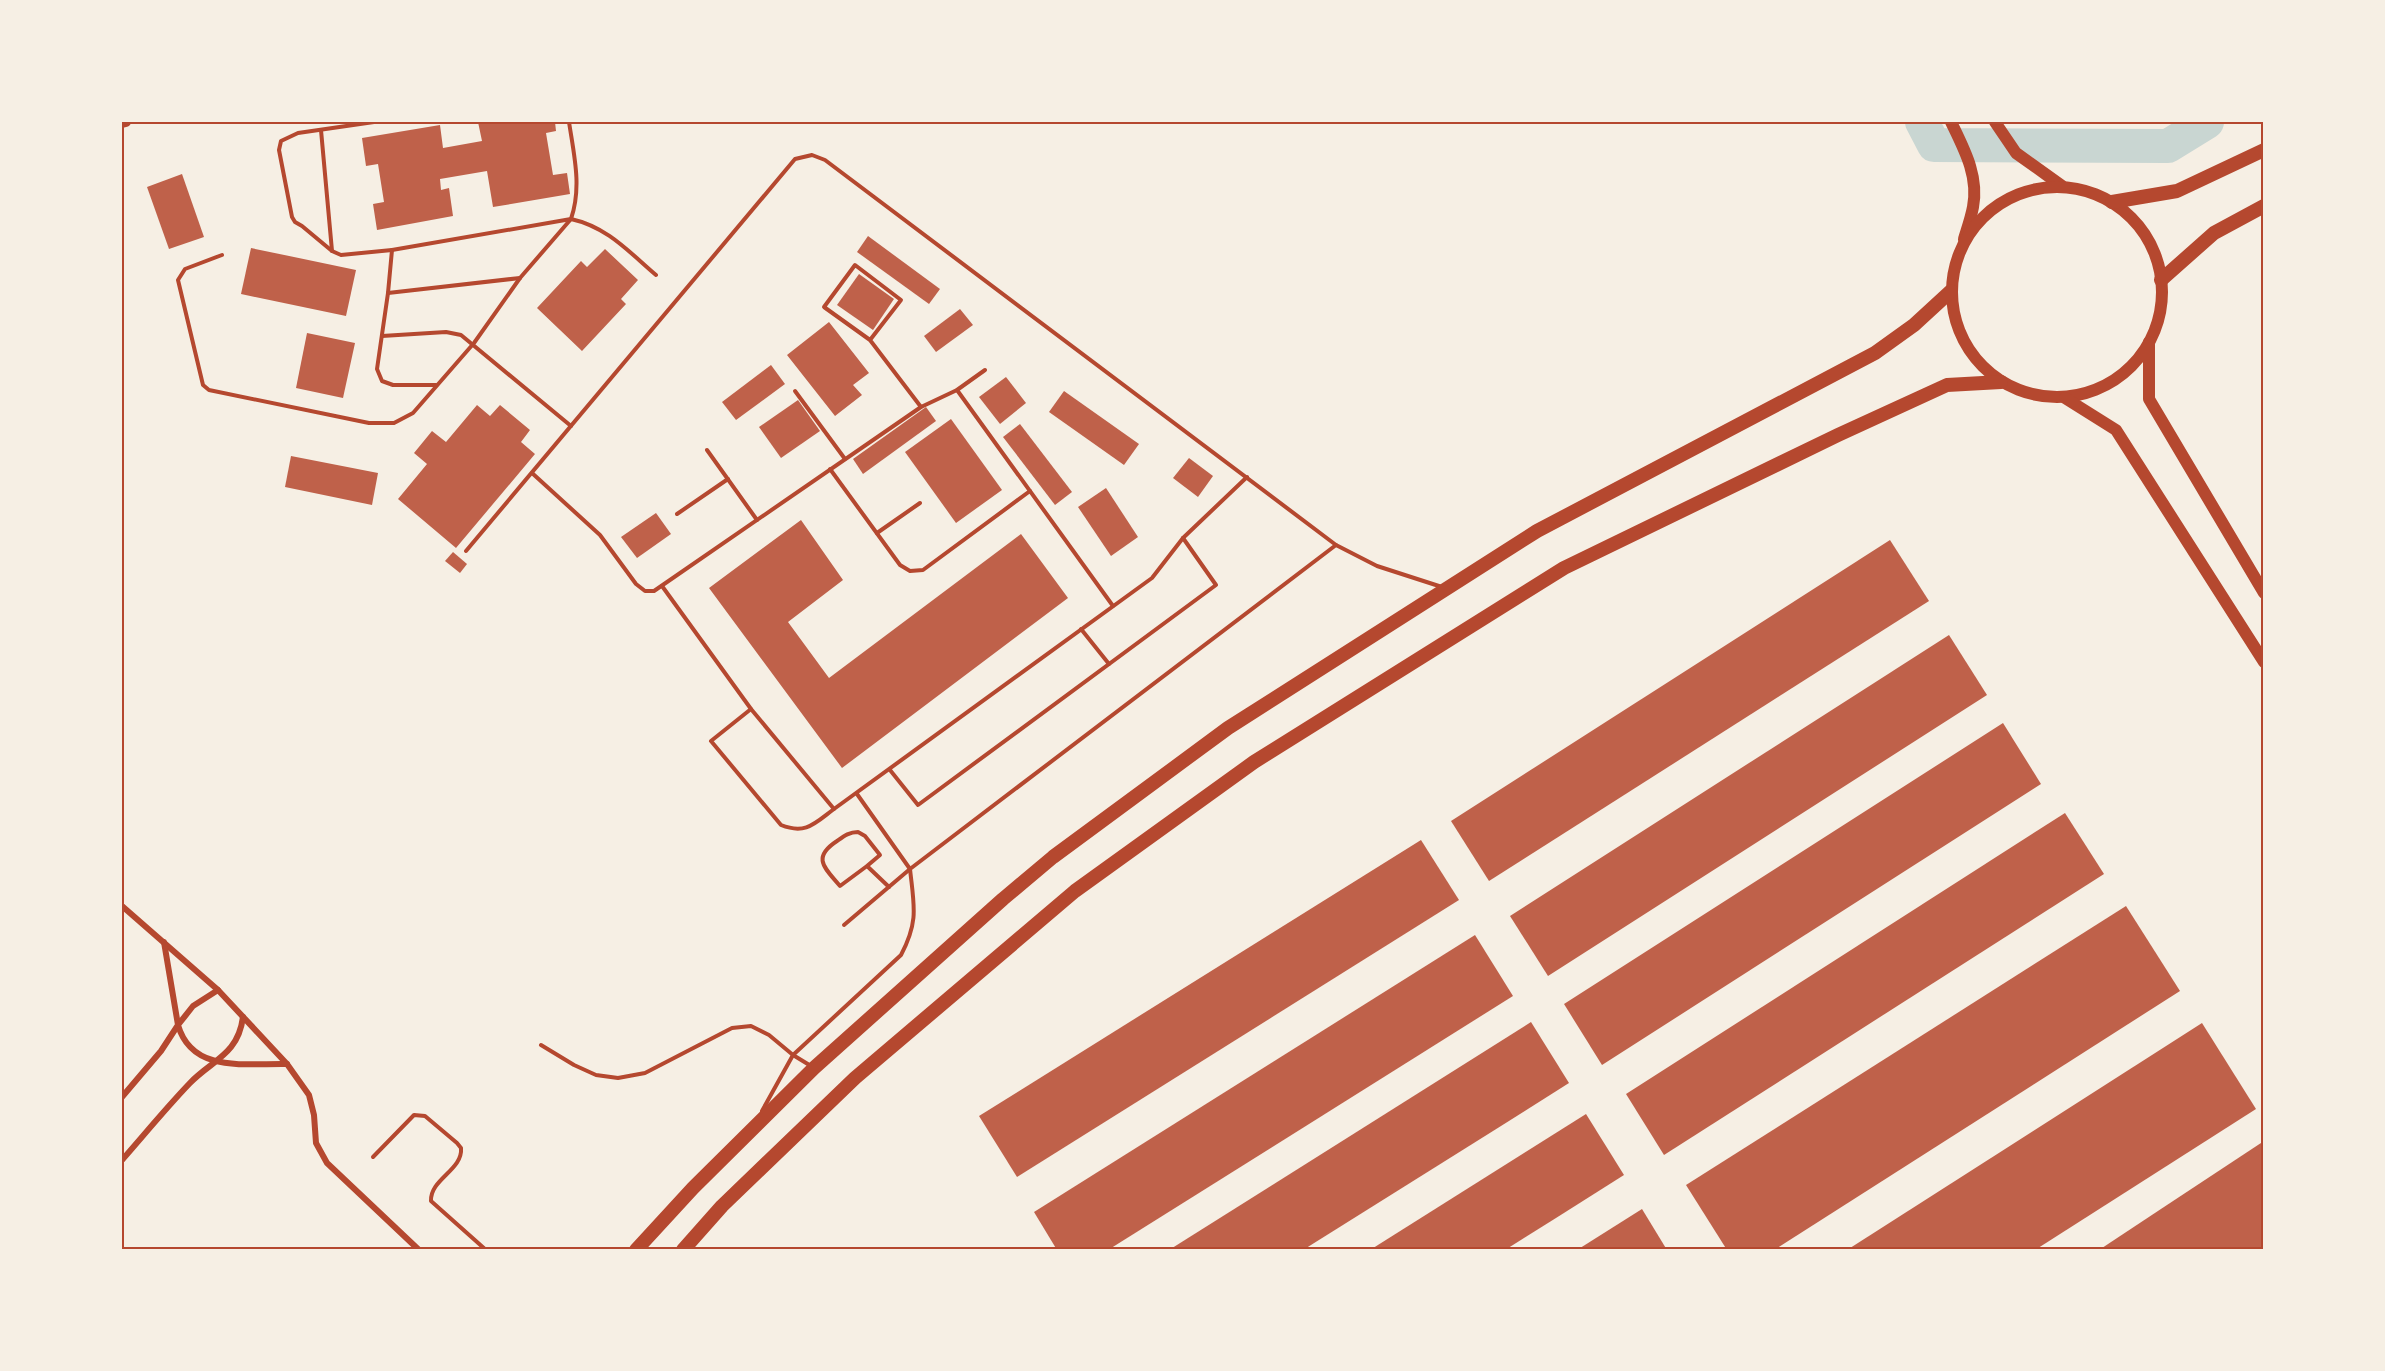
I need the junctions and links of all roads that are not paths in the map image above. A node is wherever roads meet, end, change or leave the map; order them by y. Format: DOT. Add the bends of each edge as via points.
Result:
graph roads {
  1 [pos="374,122"];
  2 [pos="569,122"];
  3 [pos="1951,122"];
  4 [pos="1995,122"];
  5 [pos="321,130"];
  6 [pos="2264,150"];
  7 [pos="2062,186"];
  8 [pos="2112,202"];
  9 [pos="2264,206"];
  10 [pos="571,219"];
  11 [pos="1960,249"];
  12 [pos="393,250"];
  13 [pos="332,251"];
  14 [pos="222,255"];
  15 [pos="656,275"];
  16 [pos="520,278"];
  17 [pos="2161,280"];
  18 [pos="1951,291"];
  19 [pos="388,293"];
  20 [pos="382,336"];
  21 [pos="870,340"];
  22 [pos="2149,342"];
  23 [pos="474,344"];
  24 [pos="986,370"];
  25 [pos="2001,382"];
  26 [pos="436,386"];
  27 [pos="795,390"];
  28 [pos="957,390"];
  29 [pos="2065,398"];
  30 [pos="921,407"];
  31 [pos="571,426"];
  32 [pos="707,450"];
  33 [pos="845,459"];
  34 [pos="830,469"];
  35 [pos="532,473"];
  36 [pos="1247,477"];
  37 [pos="728,479"];
  38 [pos="1030,491"];
  39 [pos="920,503"];
  40 [pos="677,514"];
  41 [pos="757,520"];
  42 [pos="877,533"];
  43 [pos="1183,538"];
  44 [pos="1336,545"];
  45 [pos="466,551"];
  46 [pos="662,586"];
  47 [pos="1448,588"];
  48 [pos="2264,593"];
  49 [pos="1113,606"];
  50 [pos="1081,629"];
  51 [pos="2264,662"];
  52 [pos="1109,664"];
  53 [pos="751,709"];
  54 [pos="890,770"];
  55 [pos="857,794"];
  56 [pos="834,809"];
  57 [pos="867,866"];
  58 [pos="910,869"];
  59 [pos="889,887"];
  60 [pos="122,906"];
  61 [pos="844,925"];
  62 [pos="164,942"];
  63 [pos="218,990"];
  64 [pos="243,1017"];
  65 [pos="178,1025"];
  66 [pos="541,1045"];
  67 [pos="793,1056"];
  68 [pos="217,1062"];
  69 [pos="287,1064"];
  70 [pos="814,1068"];
  71 [pos="122,1097"];
  72 [pos="755,1125"];
  73 [pos="373,1157"];
  74 [pos="122,1160"];
  75 [pos="419,1250"];
  76 [pos="486,1250"];
  77 [pos="636,1250"];
  78 [pos="683,1250"];
  1 -- 5 [label="lane"];
  2 -- 10 [label="lane" via="578,182"];
  3 -- 11 [label="main road" via="1974,177 1974,207"];
  4 -- 7 [label="main road" via="2016,153"];
  5 -- 13 [label="lane"];
  5 -- 13 [label="lane" via="290,136 281,141 279,150 292,217"];
  6 -- 8 [label="main road" via="2177,191"];
  7 -- 8 [label="main road" via="2088,191"];
  7 -- 11 [label="main road" via="2021,193 1994,209"];
  8 -- 17 [label="main road" via="2136,222 2153,249"];
  9 -- 17 [label="main road" via="2214,233"];
  10 -- 12 [label="lane"];
  10 -- 15 [label="lane" via="604,231"];
  10 -- 16 [label="lane"];
  11 -- 18 [label="main road"];
  12 -- 13 [label="lane" via="341,255"];
  12 -- 19 [label="lane"];
  14 -- 26 [label="lane" via="185,269 178,280 203,385 209,390 369,423 394,423 413,413"];
  16 -- 19 [label="lane"];
  16 -- 23 [label="lane"];
  17 -- 22 [label="main road" via="2160,312"];
  18 -- 25 [label="main road" via="1962,337 1974,358"];
  18 -- 47 [label="main road" via="1875,353 1537,531"];
  19 -- 20 [label="lane"];
  20 -- 23 [label="lane" via="446,332 461,335"];
  20 -- 26 [label="lane" via="377,369 381,381"];
  21 -- 21 [label="lane" via="902,300 855,265 824,307"];
  21 -- 30 [label="lane"];
  22 -- 29 [label="main road" via="2128,370 2099,389"];
  22 -- 48 [label="main road" via="2149,399"];
  23 -- 26 [label="lane"];
  23 -- 31 [label="lane"];
  24 -- 28 [label="lane"];
  25 -- 29 [label="main road" via="2031,395"];
  25 -- 78 [label="main road" via="1947,385 1564,568 1254,762 1075,891 890,1048 747,1182"];
  27 -- 33 [label="lane"];
  28 -- 30 [label="lane"];
  28 -- 38 [label="lane"];
  29 -- 51 [label="main road" via="2116,430"];
  30 -- 33 [label="lane"];
  31 -- 35 [label="lane"];
  31 -- 36 [label="lane" via="795,159 812,155 825,160"];
  32 -- 37 [label="lane"];
  33 -- 34 [label="lane"];
  34 -- 41 [label="lane"];
  34 -- 42 [label="lane"];
  35 -- 45 [label="lane"];
  35 -- 46 [label="lane" via="600,535 636,584 645,591"];
  36 -- 43 [label="lane"];
  36 -- 44 [label="lane"];
  37 -- 40 [label="lane"];
  37 -- 41 [label="lane"];
  38 -- 42 [label="lane" via="923,570 910,571 900,565"];
  38 -- 49 [label="lane"];
  39 -- 42 [label="lane"];
  41 -- 46 [label="lane"];
  43 -- 49 [label="lane" via="1152,579"];
  43 -- 52 [label="lane" via="1216,585"];
  44 -- 47 [label="lane" via="1377,566"];
  44 -- 58 [label="lane"];
  46 -- 53 [label="lane"];
  47 -- 70 [label="main road" via="1228,728 1053,857"];
  49 -- 50 [label="lane"];
  50 -- 52 [label="lane"];
  50 -- 54 [label="lane"];
  52 -- 54 [label="lane" via="918,805"];
  53 -- 56 [label="lane"];
  53 -- 56 [label="lane" via="711,741 767,809 794,831 807,828"];
  54 -- 55 [label="lane"];
  55 -- 56 [label="lane"];
  55 -- 58 [label="lane"];
  57 -- 57 [label="lane" via="880,855 858,832 847,834 823,854 826,869 840,886"];
  57 -- 59 [label="lane"];
  58 -- 59 [label="lane"];
  58 -- 67 [label="lane" via="915,916 911,936 900,955"];
  59 -- 61 [label="lane"];
  60 -- 62 [label="street"];
  62 -- 63 [label="street"];
  62 -- 65 [label="street"];
  63 -- 64 [label="street"];
  63 -- 65 [label="street" via="193,1006"];
  64 -- 68 [label="street" via="240,1033"];
  64 -- 69 [label="street"];
  65 -- 68 [label="street" via="186,1045"];
  65 -- 71 [label="street"];
  66 -- 67 [label="lane" via="596,1075 618,1078 645,1073 732,1028 751,1026 769,1035"];
  67 -- 70 [label="lane"];
  67 -- 72 [label="lane"];
  68 -- 69 [label="street"];
  68 -- 74 [label="street" via="192,1081"];
  69 -- 75 [label="street" via="309,1095 315,1143 327,1163"];
  70 -- 72 [label="main road"];
  72 -- 77 [label="main road"];
  73 -- 76 [label="lane" via="414,1115 425,1116 461,1148 459,1159 433,1190 431,1201"];
}
